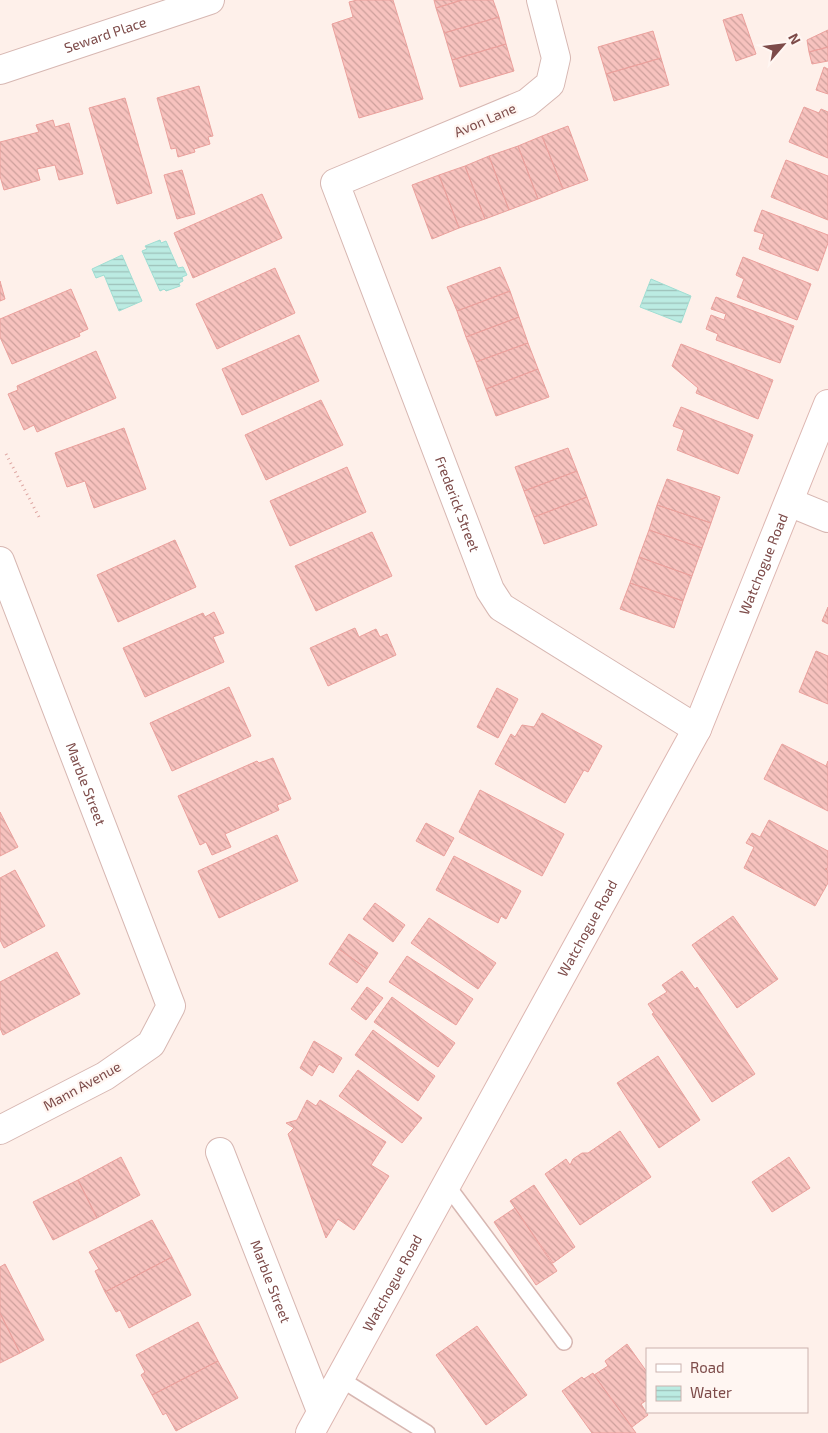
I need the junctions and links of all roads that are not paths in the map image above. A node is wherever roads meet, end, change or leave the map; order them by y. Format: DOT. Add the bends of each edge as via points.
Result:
graph roads {
  1 [pos="210,0"];
  2 [pos="541,0"];
  3 [pos="0,70"];
  4 [pos="335,183"];
  5 [pos="828,404"];
  6 [pos="789,502"];
  7 [pos="828,518"];
  8 [pos="0,561"];
  9 [pos="9,613"];
  10 [pos="697,729"];
  11 [pos="171,1006"];
  12 [pos="0,1130"];
  13 [pos="220,1152"];
  14 [pos="446,1184"];
  15 [pos="564,1342"];
  16 [pos="339,1378"];
  17 [pos="316,1422"];
  18 [pos="427,1433"];
  1 -- 3 [label="street, Seward Place"];
  2 -- 4 [label="street, Avon Lane" via="556,58 550,84 527,103"];
  4 -- 10 [label="street, Frederick Street" via="490,590 501,607"];
  5 -- 6 [label="street, Watchogue Road"];
  6 -- 7 [label="street"];
  6 -- 10 [label="street, Watchogue Road"];
  8 -- 9 [label="street, Marble Street"];
  9 -- 11 [label="street, Marble Street"];
  10 -- 14 [label="street, Watchogue Road"];
  11 -- 12 [label="street, Mann Avenue" via="151,1044 105,1076"];
  13 -- 17 [label="street, Marble Street"];
  14 -- 15 [label="lane"];
  14 -- 16 [label="street, Watchogue Road"];
  16 -- 17 [label="street, Watchogue Road"];
  16 -- 18 [label="lane"];
}
